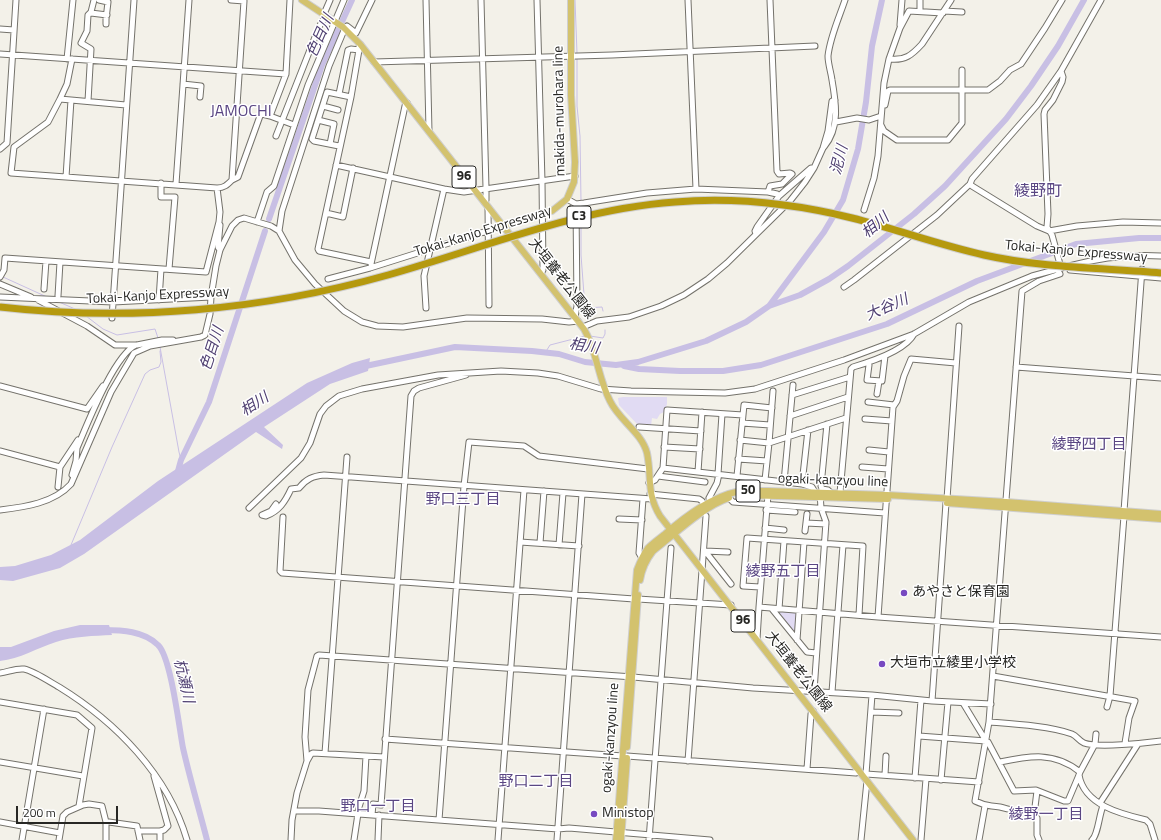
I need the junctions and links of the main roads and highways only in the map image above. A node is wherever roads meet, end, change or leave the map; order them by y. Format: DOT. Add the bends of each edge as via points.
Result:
graph roads {
  1 [pos="302,0"];
  2 [pos="571,0"];
  3 [pos="503,226"];
  4 [pos="1161,273"];
  5 [pos="0,307"];
  6 [pos="818,494"];
  7 [pos="886,497"];
  8 [pos="1124,514"];
  9 [pos="1161,514"];
  10 [pos="1161,519"];
  11 [pos="673,532"];
  12 [pos="636,599"];
  13 [pos="619,832"];
  14 [pos="616,840"];
  15 [pos="621,840"];
  16 [pos="913,840"];
  1 -- 3 [label="main road, 大垣養老公園線 / 96" via="344,27"];
  2 -- 3 [label="main road, makida-murohara line" via="575,56 571,95 575,162 573,186 567,199 552,211"];
  3 -- 11 [label="main road, 大垣養老公園線 / 96" via="584,328 594,349 610,401 644,445 651,496 655,507"];
  4 -- 5 [label="highway, Tokai-Kanjo Expressway / C3, bridge" via="1012,260 960,249 827,212 750,202 694,201 636,206 595,214 538,228 368,281 264,302 141,313 78,313"];
  6 -- 7 [label="main road, ogaki-kanzyou line / 50"];
  6 -- 7 [label="main road, ogaki-kanzyou line / 50"];
  6 -- 11 [label="main road, ogaki-kanzyou line / 50" via="741,495 729,498 705,510"];
  6 -- 11 [label="main road, ogaki-kanzyou line / 50" via="740,491 721,496 704,505"];
  7 -- 8 [label="main road, ogaki-kanzyou line / 50"];
  8 -- 9 [label="main road, ogaki-kanzyou line / 50"];
  8 -- 10 [label="main road, ogaki-kanzyou line / 50"];
  11 -- 12 [label="main road, ogaki-kanzyou line / 50" via="646,560"];
  11 -- 12 [label="main road, ogaki-kanzyou line / 50" via="649,548 642,558 637,570"];
  11 -- 16 [label="main road, 大垣養老公園線 / 96"];
  12 -- 13 [label="main road, ogaki-kanzyou line / 50"];
  13 -- 14 [label="main road, ogaki-kanzyou line / 50"];
  13 -- 15 [label="main road, ogaki-kanzyou line / 50"];
}
